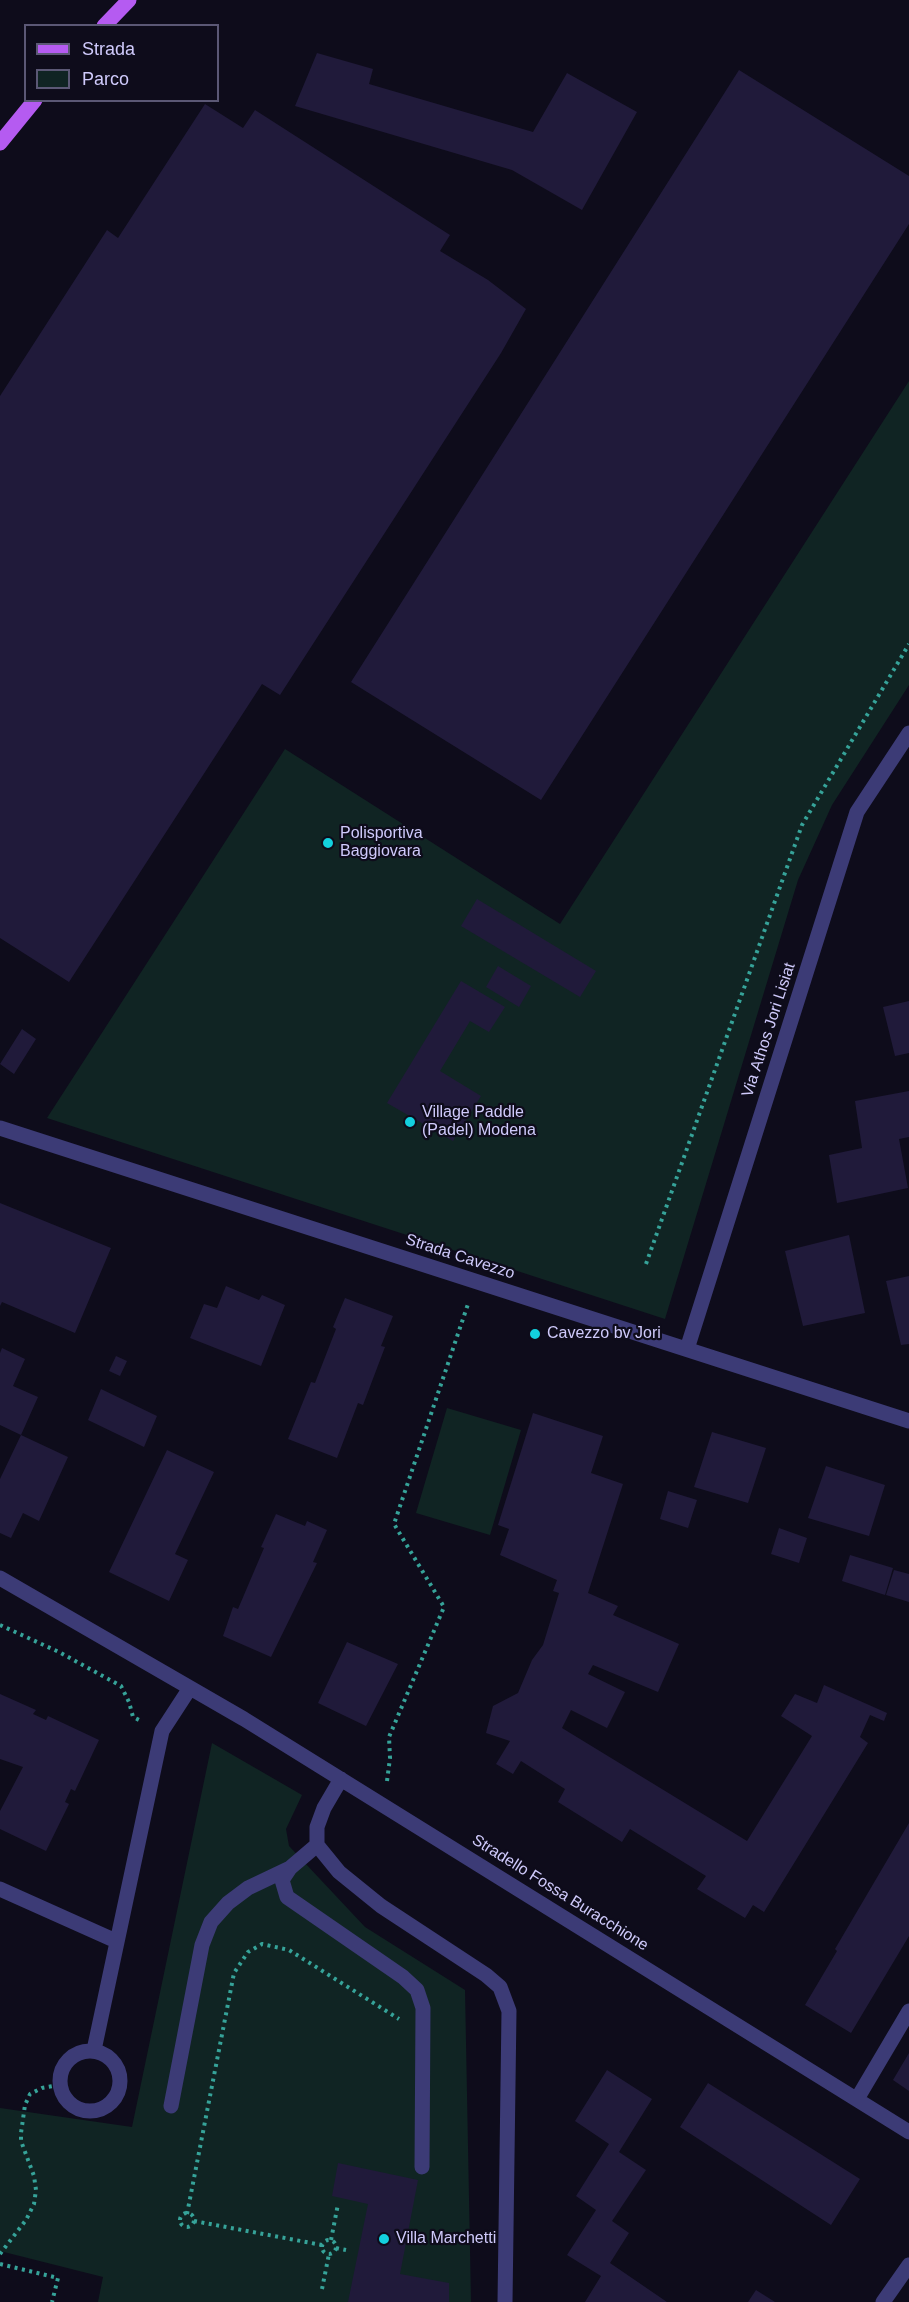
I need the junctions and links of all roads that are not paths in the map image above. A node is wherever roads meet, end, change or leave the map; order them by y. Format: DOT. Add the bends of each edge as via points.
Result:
graph roads {
  1 [pos="129,0"];
  2 [pos="106,24"];
  3 [pos="33,102"];
  4 [pos="0,143"];
  5 [pos="909,733"];
  6 [pos="0,1128"];
  7 [pos="687,1349"];
  8 [pos="909,1421"];
  9 [pos="0,1578"];
  10 [pos="190,1688"];
  11 [pos="341,1779"];
  12 [pos="317,1845"];
  13 [pos="290,1868"];
  14 [pos="0,1889"];
  15 [pos="116,1941"];
  16 [pos="909,2011"];
  17 [pos="94,2050"];
  18 [pos="857,2099"];
  19 [pos="171,2106"];
  20 [pos="909,2132"];
  21 [pos="422,2167"];
  22 [pos="909,2265"];
  23 [pos="505,2302"];
  24 [pos="883,2302"];
  1 -- 2 [label="main road"];
  3 -- 4 [label="main road"];
  5 -- 7 [label="street, Via Athos Jori Lisiat" via="856,812"];
  6 -- 7 [label="street, Strada Cavezzo"];
  7 -- 8 [label="street, Strada Cavezzo"];
  9 -- 10 [label="street, Stradello Fossa Buracchione"];
  10 -- 11 [label="street, Stradello Fossa Buracchione"];
  10 -- 15 [label="street" via="162,1731"];
  11 -- 12 [label="street" via="317,1827"];
  11 -- 18 [label="street, Stradello Fossa Buracchione"];
  12 -- 13 [label="street"];
  12 -- 23 [label="street" via="339,1872 381,1906 500,1987 508,2011"];
  13 -- 19 [label="street" via="248,1888 211,1922 202,1945"];
  13 -- 21 [label="street" via="282,1880 287,1897 417,1990 423,2008"];
  14 -- 15 [label="street"];
  15 -- 17 [label="street"];
  16 -- 18 [label="street"];
  17 -- 17 [label="street" via="112,2060 121,2079 115,2098 88,2112 62,2095 59,2075 68,2059"];
  18 -- 20 [label="street, Stradello Fossa Buracchione"];
  22 -- 24 [label="street"];
}
